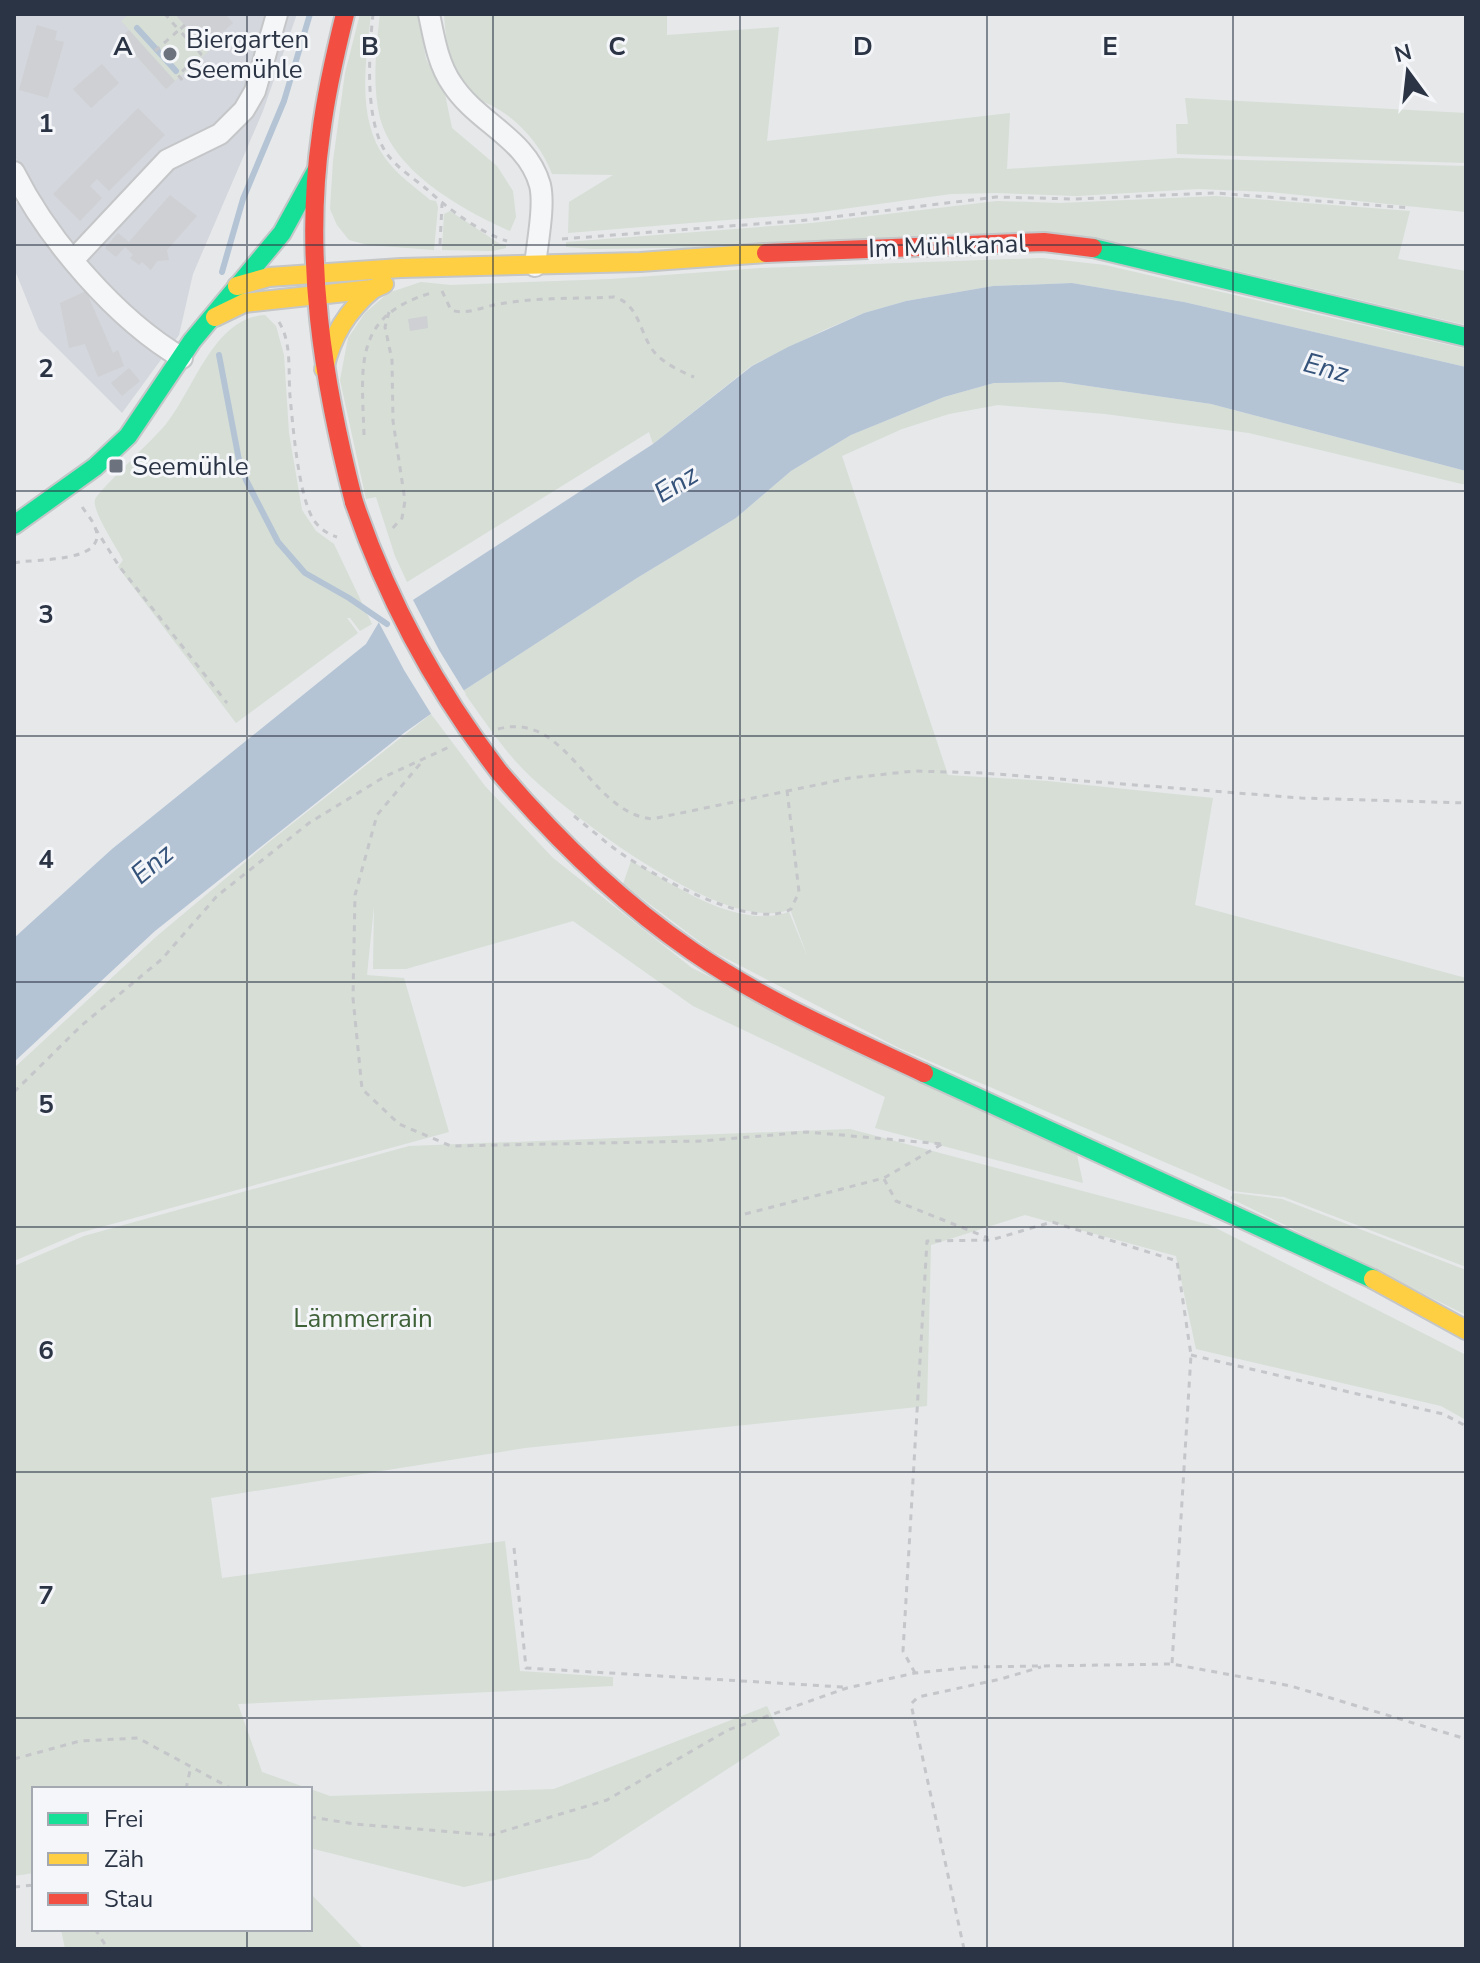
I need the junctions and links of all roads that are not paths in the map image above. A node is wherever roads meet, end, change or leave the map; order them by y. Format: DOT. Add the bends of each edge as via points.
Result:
graph roads {
  1 [pos="277,14"];
  2 [pos="345,14"];
  3 [pos="429,14"];
  4 [pos="318,166"];
  5 [pos="14,172"];
  6 [pos="74,259"];
  7 [pos="535,266"];
  8 [pos="417,268"];
  9 [pos="314,274"];
  10 [pos="237,286"];
  11 [pos="373,289"];
  12 [pos="315,295"];
  13 [pos="208,321"];
  14 [pos="1466,337"];
  15 [pos="187,349"];
  16 [pos="323,370"];
  17 [pos="14,525"];
  18 [pos="1466,1330"];
  1 -- 6 [label="street" via="255,91 244,110 220,134 167,160"];
  2 -- 4 [label="street" via="326,95"];
  3 -- 7 [label="street" via="452,85 522,150 541,187"];
  4 -- 9 [label="street"];
  4 -- 10 [label="street" via="282,233"];
  5 -- 6 [label="street"];
  6 -- 15 [label="street" via="136,326"];
  7 -- 8 [label="street, Im Mühlkanal"];
  7 -- 14 [label="street, Im Mühlkanal" via="1044,242 1108,250"];
  8 -- 9 [label="street, Im Mühlkanal"];
  8 -- 11 [label="street, Im Mühlkanal"];
  9 -- 10 [label="street, Im Mühlkanal" via="255,279"];
  9 -- 12 [label="street"];
  10 -- 13 [label="street"];
  11 -- 12 [label="street, Im Mühlkanal"];
  11 -- 16 [label="street" via="340,326"];
  12 -- 13 [label="street, Im Mühlkanal" via="244,303"];
  12 -- 16 [label="street"];
  13 -- 15 [label="street"];
  15 -- 17 [label="street" via="128,436 95,467"];
  16 -- 18 [label="street, bridge" via="354,502 376,565 414,645 460,721 500,773 545,825 624,900 759,993 1298,1243"];
}
